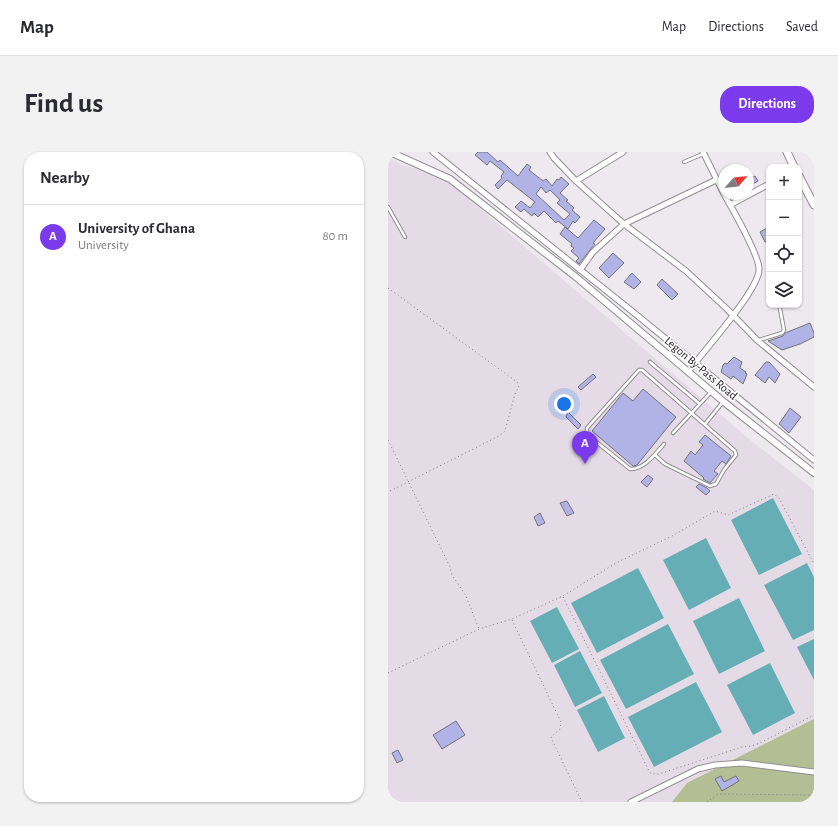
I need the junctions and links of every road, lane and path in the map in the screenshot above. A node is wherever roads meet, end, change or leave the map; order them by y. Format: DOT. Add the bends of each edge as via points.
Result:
graph roads {
  1 [pos="390,152"];
  2 [pos="433,152"];
  3 [pos="550,152"];
  4 [pos="623,152"];
  5 [pos="787,152"];
  6 [pos="703,153"];
  7 [pos="684,162"];
  8 [pos="793,164"];
  9 [pos="716,180"];
  10 [pos="576,181"];
  11 [pos="802,181"];
  12 [pos="718,184"];
  13 [pos="766,186"];
  14 [pos="812,197"];
  15 [pos="727,200"];
  16 [pos="730,205"];
  17 [pos="814,205"];
  18 [pos="388,207"];
  19 [pos="624,224"];
  20 [pos="405,236"];
  21 [pos="580,270"];
  22 [pos="388,288"];
  23 [pos="780,309"];
  24 [pos="733,316"];
  25 [pos="757,340"];
  26 [pos="650,362"];
  27 [pos="695,362"];
  28 [pos="688,372"];
  29 [pos="814,386"];
  30 [pos="712,391"];
  31 [pos="724,402"];
  32 [pos="700,404"];
  33 [pos="692,413"];
  34 [pos="705,424"];
  35 [pos="673,433"];
  36 [pos="388,440"];
  37 [pos="664,444"];
  38 [pos="655,455"];
  39 [pos="814,460"];
  40 [pos="814,473"];
  41 [pos="409,481"];
  42 [pos="388,492"];
  43 [pos="814,564"];
  44 [pos="563,596"];
  45 [pos="512,619"];
  46 [pos="479,629"];
  47 [pos="388,673"];
  48 [pos="814,715"];
  49 [pos="814,772"];
  50 [pos="814,795"];
  51 [pos="582,802"];
  52 [pos="631,802"];
  53 [pos="707,802"];
  1 -- 28 [label="street, Legon By-Pass Road" via="450,179 576,278"];
  2 -- 21 [label="street"];
  3 -- 10 [label="street"];
  4 -- 10 [label="street"];
  5 -- 8 [label="main road"];
  6 -- 7 [label="lane"];
  6 -- 9 [label="street"];
  9 -- 12 [label="street"];
  9 -- 19 [label="street"];
  10 -- 19 [label="street"];
  11 -- 14 [label="main road"];
  13 -- 16 [label="street"];
  14 -- 17 [label="main road"];
  15 -- 16 [label="street"];
  16 -- 24 [label="street" via="760,270 756,282"];
  18 -- 20 [label="lane"];
  19 -- 21 [label="street" via="593,252"];
  19 -- 24 [label="street" via="686,271"];
  21 -- 27 [label="street"];
  22 -- 41 [label="path" via="517,382 519,386 505,431"];
  23 -- 25 [label="lane" via="784,330 782,333"];
  24 -- 25 [label="street"];
  24 -- 27 [label="street"];
  25 -- 29 [label="street"];
  26 -- 32 [label="lane"];
  27 -- 28 [label="street"];
  27 -- 39 [label="street"];
  28 -- 30 [label="street, Legon By-Pass Road"];
  30 -- 31 [label="street, Legon By-Pass Road"];
  30 -- 32 [label="lane"];
  31 -- 34 [label="lane"];
  31 -- 40 [label="street, Legon By-Pass Road"];
  32 -- 33 [label="lane"];
  33 -- 34 [label="lane"];
  33 -- 35 [label="lane"];
  33 -- 38 [label="lane" via="639,370 587,428 590,436 630,469 638,468"];
  34 -- 38 [label="lane" via="735,451 736,455 713,486 665,464"];
  36 -- 41 [label="path"];
  37 -- 38 [label="lane"];
  41 -- 42 [label="path"];
  41 -- 46 [label="path" via="452,575 466,596"];
  43 -- 44 [label="path" via="779,498 774,494 728,515 715,511 674,535 616,563"];
  44 -- 45 [label="path"];
  44 -- 48 [label="path" via="650,773 659,774 742,747 760,744"];
  45 -- 46 [label="path"];
  45 -- 51 [label="path" via="560,722 560,729 553,734 552,740"];
  46 -- 47 [label="path"];
  49 -- 52 [label="street" via="742,763 715,765 698,769"];
  50 -- 53 [label="path" via="718,794"];
}
